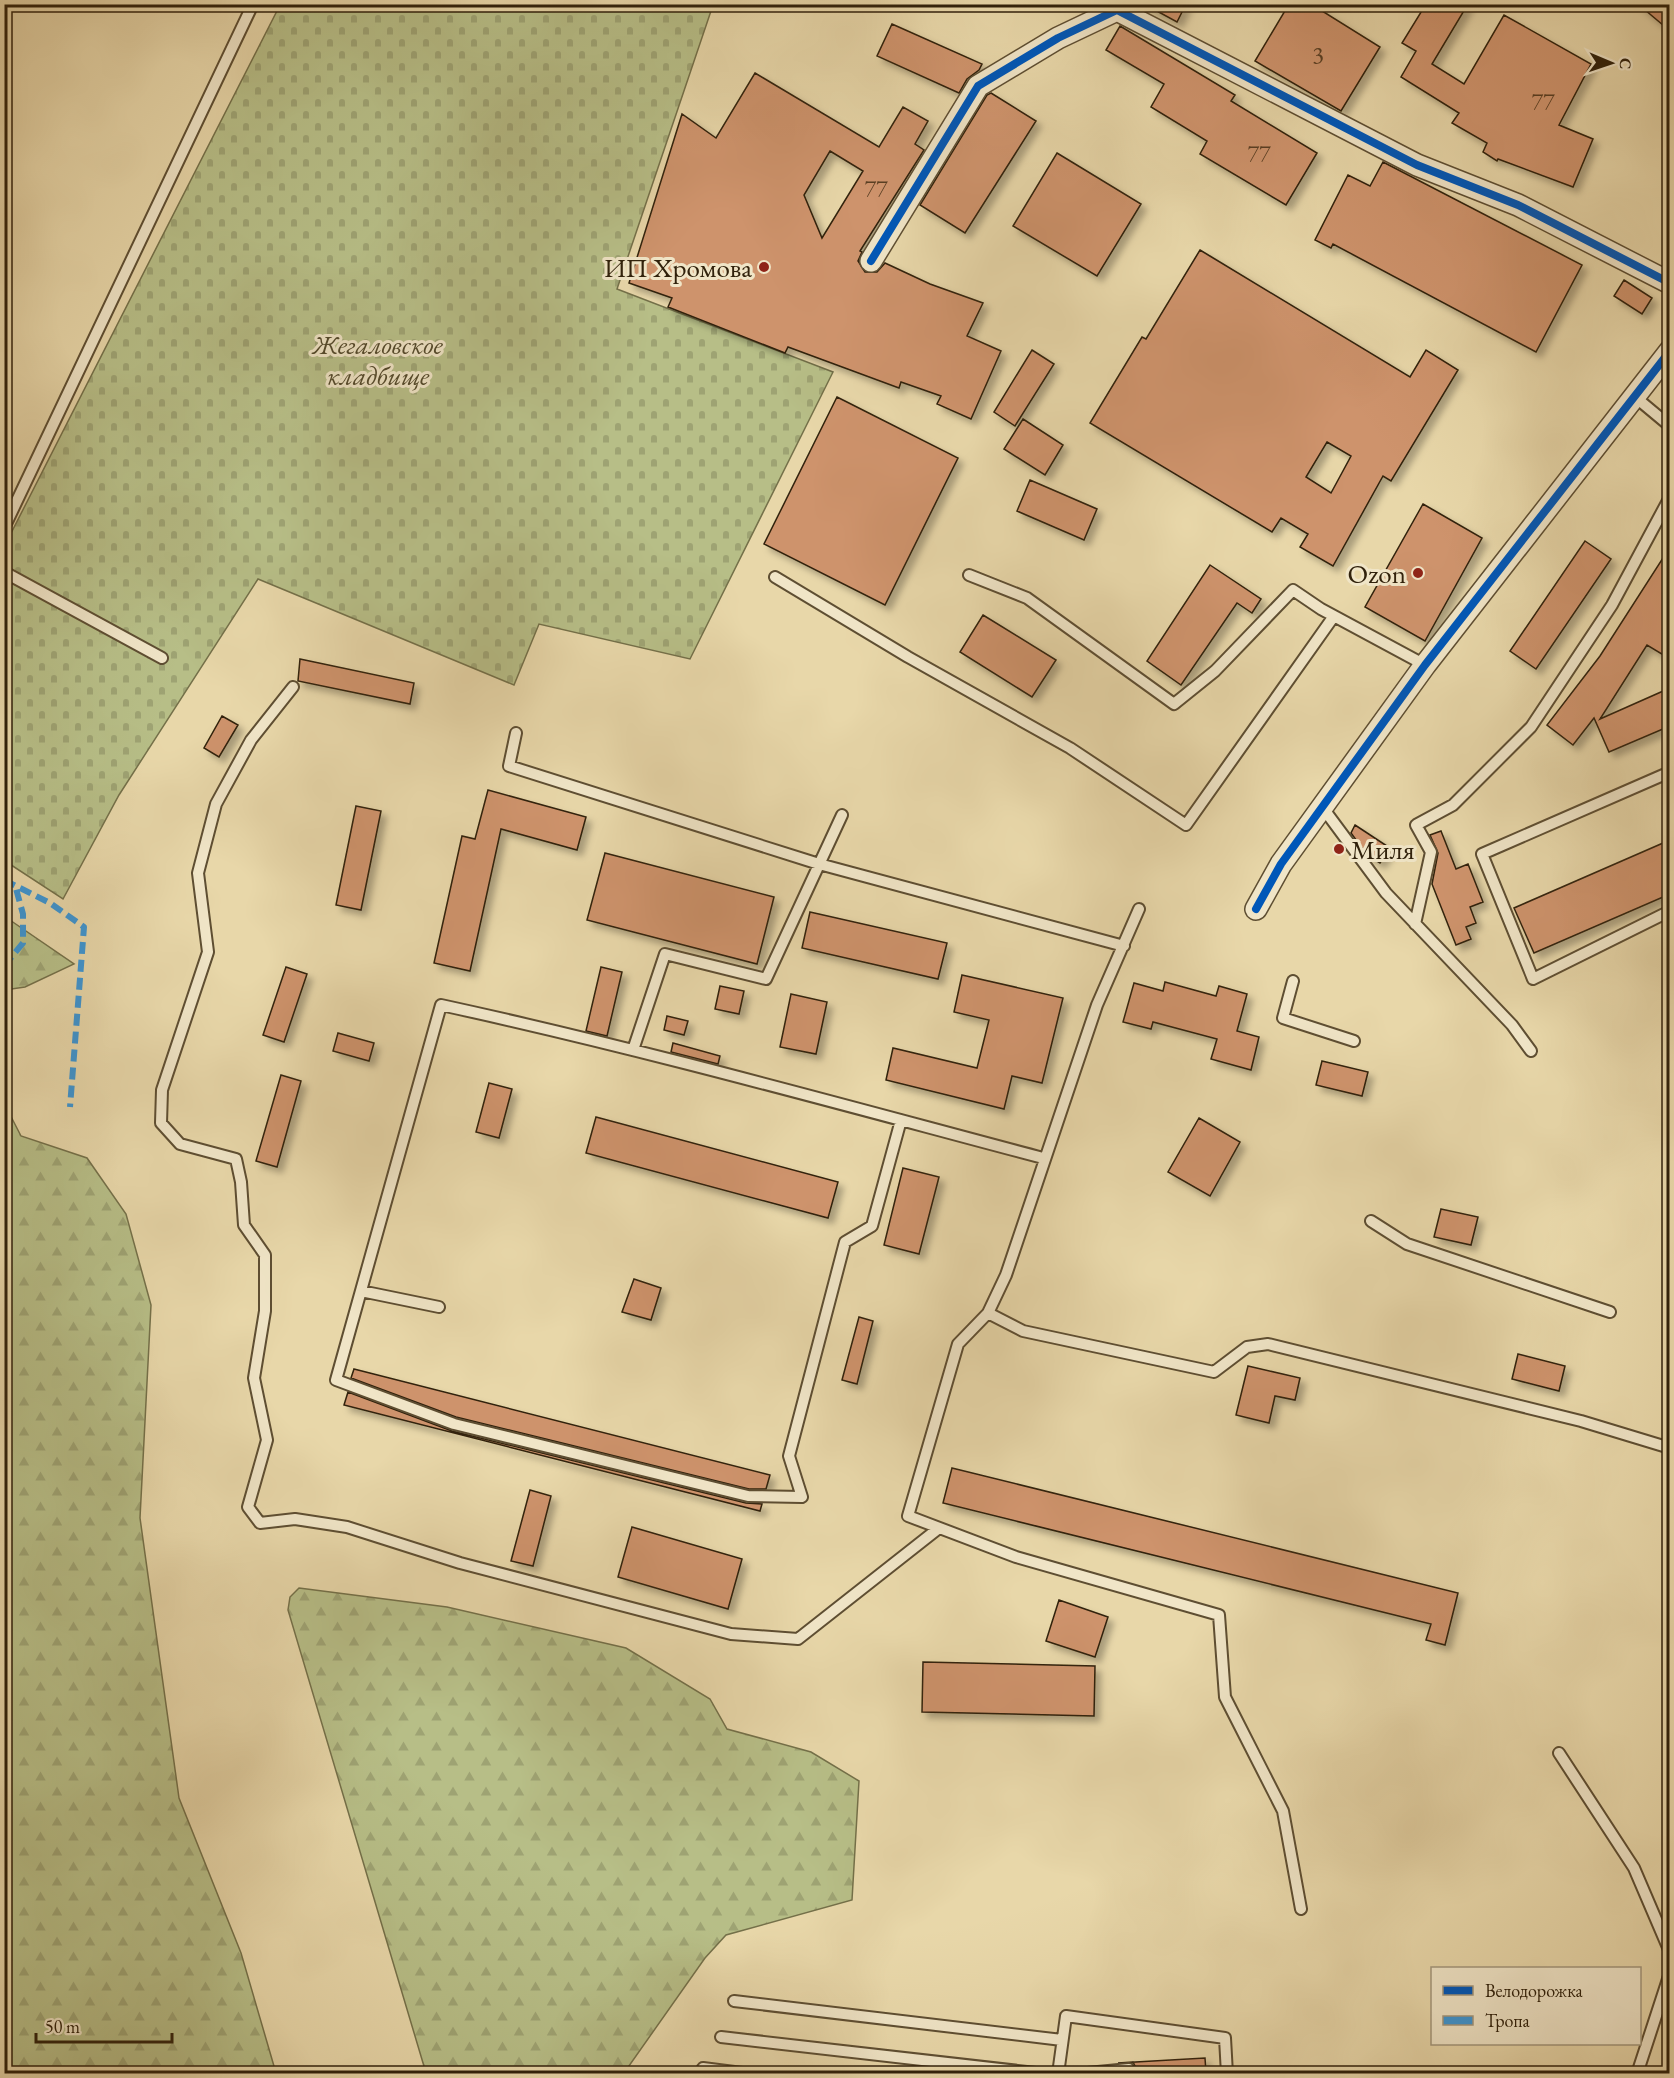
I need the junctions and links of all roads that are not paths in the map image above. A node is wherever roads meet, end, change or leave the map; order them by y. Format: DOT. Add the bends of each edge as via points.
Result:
graph roads {
  1 [pos="253,4"];
  2 [pos="1115,8"];
  3 [pos="871,261"];
  4 [pos="1670,283"];
  5 [pos="1670,351"];
  6 [pos="1634,396"];
  7 [pos="1670,426"];
  8 [pos="1670,496"];
  9 [pos="4,528"];
  10 [pos="4,572"];
  11 [pos="969,575"];
  12 [pos="775,577"];
  13 [pos="1334,616"];
  14 [pos="162,658"];
  15 [pos="1425,665"];
  16 [pos="293,687"];
  17 [pos="516,733"];
  18 [pos="1670,772"];
  19 [pos="1323,808"];
  20 [pos="842,815"];
  21 [pos="819,864"];
  22 [pos="1138,909"];
  23 [pos="1256,909"];
  24 [pos="1670,911"];
  25 [pos="1415,924"];
  26 [pos="1124,946"];
  27 [pos="1293,981"];
  28 [pos="1354,1041"];
  29 [pos="633,1050"];
  30 [pos="1531,1052"];
  31 [pos="901,1120"];
  32 [pos="1043,1158"];
  33 [pos="1371,1221"];
  34 [pos="361,1291"];
  35 [pos="439,1307"];
  36 [pos="1610,1312"];
  37 [pos="988,1313"];
  38 [pos="1670,1448"];
  39 [pos="939,1528"];
  40 [pos="1559,1753"];
  41 [pos="1301,1910"];
  42 [pos="1670,1952"];
  43 [pos="1670,1973"];
  44 [pos="734,2001"];
  45 [pos="721,2037"];
  46 [pos="1062,2040"];
  47 [pos="703,2068"];
  48 [pos="1129,2069"];
  49 [pos="750,2073"];
  50 [pos="1045,2073"];
  51 [pos="1058,2073"];
  52 [pos="1077,2073"];
  53 [pos="1227,2073"];
  54 [pos="1637,2073"];
  1 -- 9 [label="lane"];
  2 -- 3 [label="street" via="978,86"];
  2 -- 4 [label="street" via="1417,165 1518,206"];
  5 -- 6 [label="street"];
  6 -- 7 [label="lane"];
  6 -- 15 [label="street"];
  8 -- 25 [label="lane" via="1612,605 1531,728 1453,805 1416,825 1431,852"];
  10 -- 14 [label="lane"];
  11 -- 13 [label="lane" via="1028,598 1174,704 1215,671 1293,590"];
  12 -- 13 [label="lane" via="1070,748 1186,825"];
  13 -- 15 [label="lane"];
  15 -- 19 [label="street"];
  16 -- 39 [label="lane" via="251,740 216,804 198,873 208,952 162,1090 161,1123 180,1144 236,1159 244,1225 265,1255 265,1311 254,1378 267,1440 248,1507 260,1523 295,1519 347,1527 460,1563 731,1634 798,1639"];
  17 -- 21 [label="lane" via="509,766"];
  18 -- 24 [label="lane" via="1482,854 1533,979"];
  19 -- 23 [label="street" via="1281,864"];
  19 -- 25 [label="lane" via="1386,893"];
  20 -- 21 [label="lane"];
  21 -- 26 [label="lane"];
  21 -- 29 [label="lane" via="766,979 665,954"];
  22 -- 26 [label="lane"];
  25 -- 30 [label="lane" via="1512,1025"];
  26 -- 32 [label="lane" via="1097,1005"];
  27 -- 28 [label="lane" via="1283,1018"];
  29 -- 31 [label="lane"];
  29 -- 34 [label="lane" via="441,1005"];
  31 -- 32 [label="lane"];
  31 -- 34 [label="lane" via="872,1226 844,1242 789,1456 802,1497 748,1496 454,1424 336,1380"];
  32 -- 37 [label="lane" via="1006,1275"];
  33 -- 36 [label="lane" via="1407,1245"];
  34 -- 35 [label="lane"];
  37 -- 38 [label="lane" via="1023,1331 1214,1372 1247,1347 1268,1344 1581,1421"];
  37 -- 39 [label="lane" via="958,1344 908,1516"];
  39 -- 41 [label="lane" via="1016,1557 1220,1615 1225,1697 1283,1811"];
  40 -- 42 [label="lane" via="1634,1868"];
  43 -- 54 [label="lane"];
  44 -- 46 [label="lane"];
  45 -- 50 [label="lane"];
  46 -- 51 [label="lane"];
  46 -- 53 [label="lane" via="1066,2016 1225,2038"];
  47 -- 49 [label="lane"];
  48 -- 52 [label="lane"];
}
